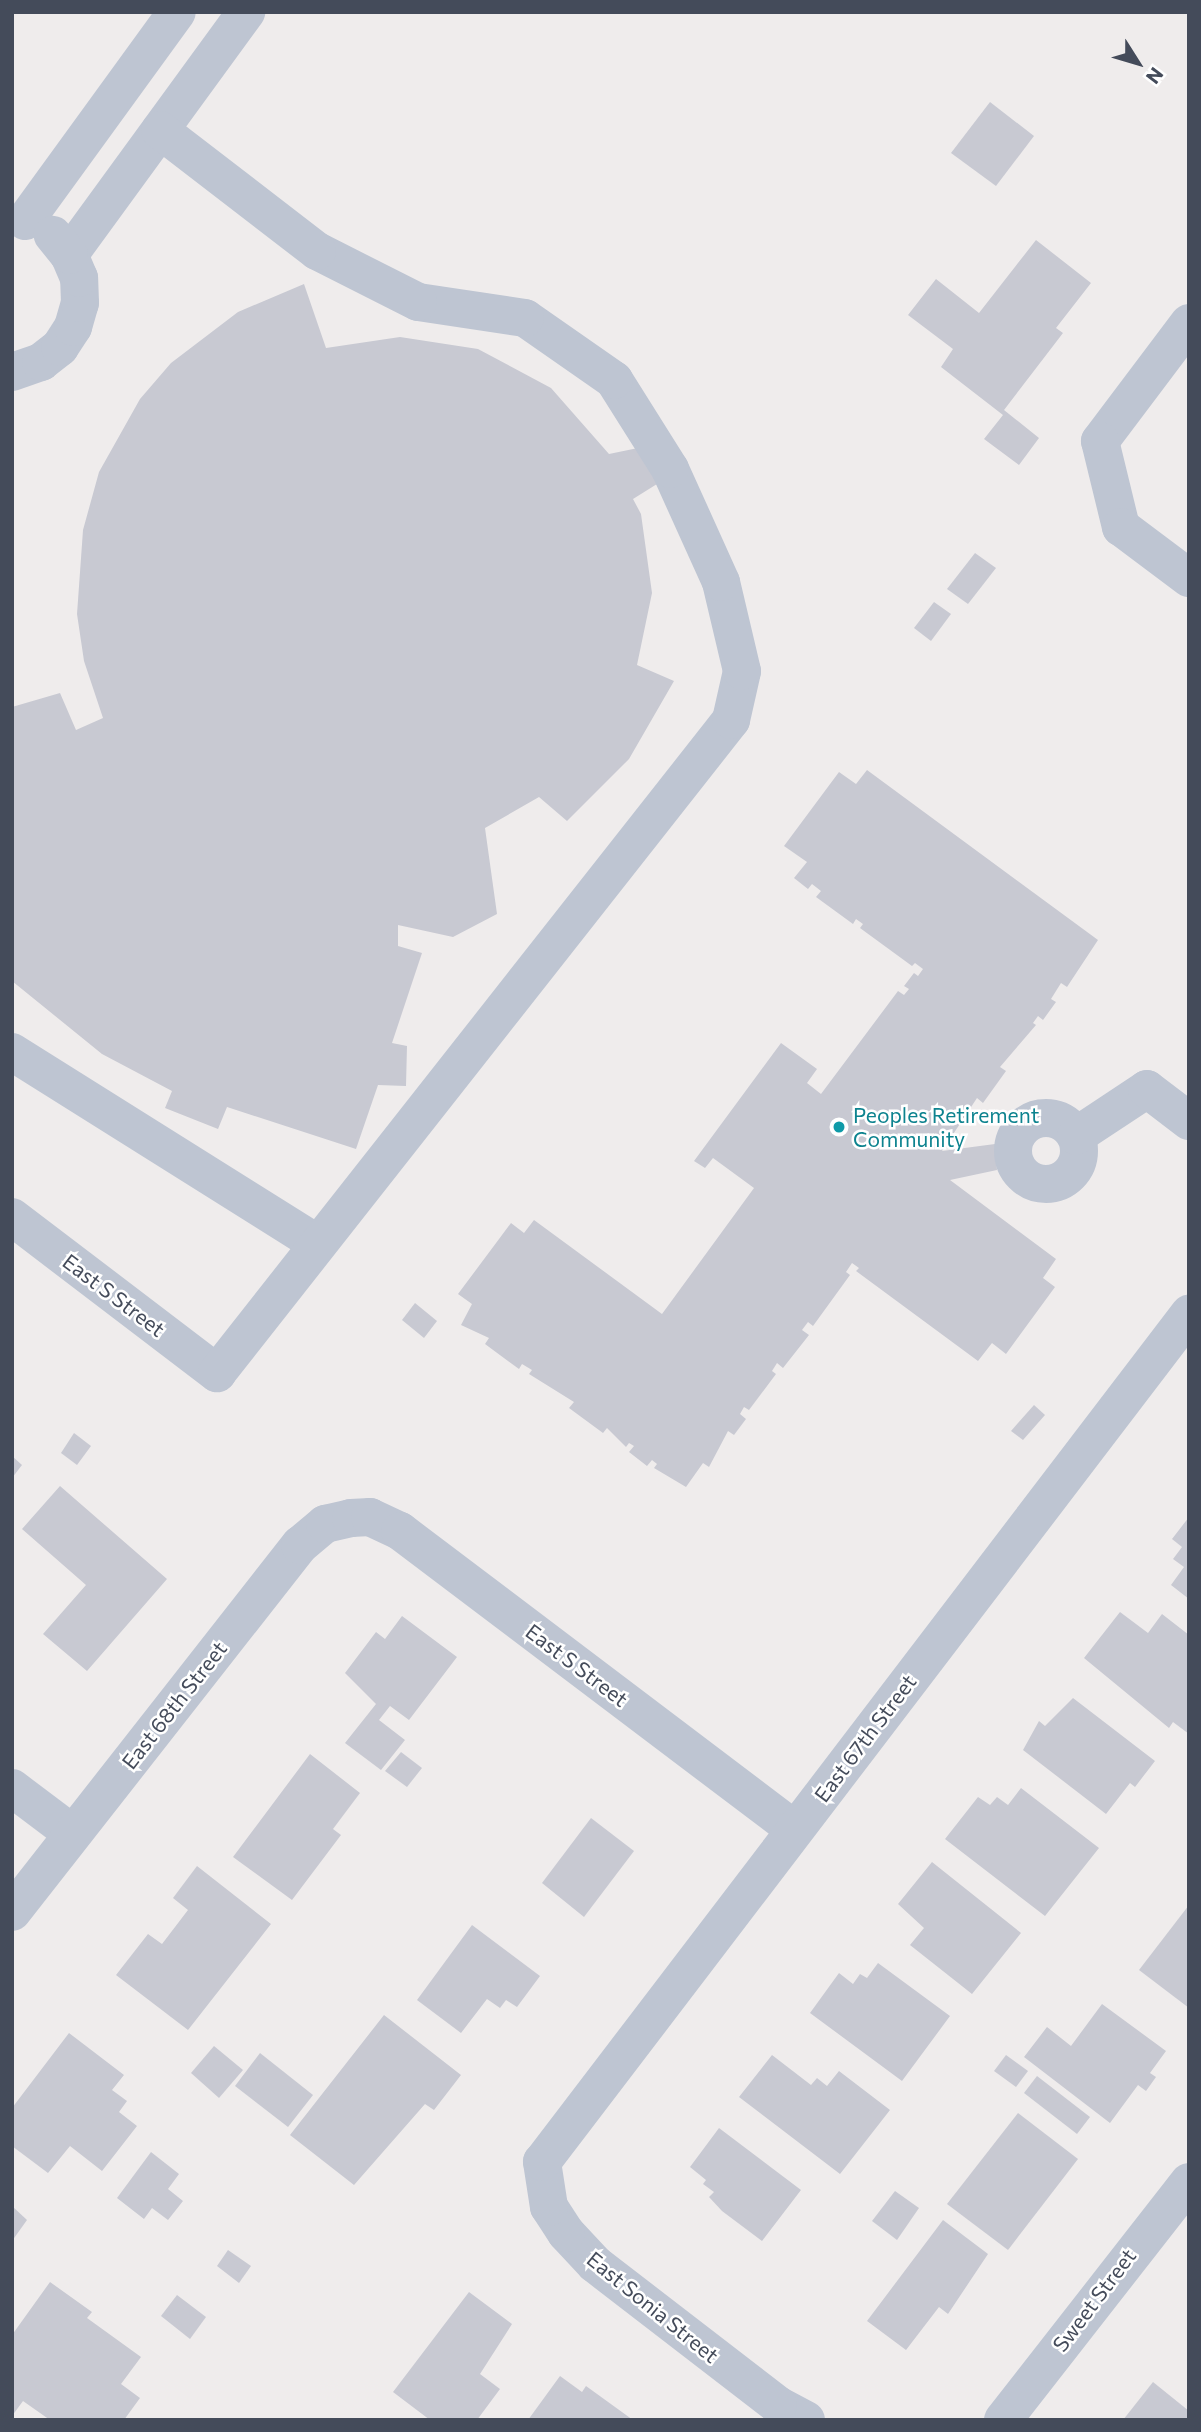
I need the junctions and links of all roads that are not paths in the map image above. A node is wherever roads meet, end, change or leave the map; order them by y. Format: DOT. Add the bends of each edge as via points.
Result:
graph roads {
  1 [pos="177,12"];
  2 [pos="246,12"];
  3 [pos="160,130"];
  4 [pos="19,220"];
  5 [pos="69,255"];
  6 [pos="1189,323"];
  7 [pos="12,372"];
  8 [pos="1189,578"];
  9 [pos="12,1052"];
  10 [pos="1189,1121"];
  11 [pos="1076,1136"];
  12 [pos="12,1217"];
  13 [pos="317,1243"];
  14 [pos="1189,1314"];
  15 [pos="351,1518"];
  16 [pos="12,1788"];
  17 [pos="795,1830"];
  18 [pos="73,1834"];
  19 [pos="12,1912"];
  20 [pos="542,2162"];
  21 [pos="1189,2182"];
  22 [pos="806,2420"];
  23 [pos="1003,2420"];
  1 -- 4 [label="street"];
  2 -- 3 [label="street"];
  3 -- 5 [label="street"];
  3 -- 13 [label="street" via="317,251 418,302 525,318 614,380 670,469 721,582 742,671 731,720"];
  4 -- 5 [label="street" via="52,235"];
  5 -- 7 [label="street" via="79,278 80,303 74,327 60,348 41,362"];
  6 -- 8 [label="street" via="1100,441 1121,527"];
  9 -- 13 [label="street"];
  10 -- 11 [label="street" via="1147,1089"];
  12 -- 13 [label="street, East S Street" via="217,1373"];
  14 -- 17 [label="street, East 67th Street"];
  15 -- 17 [label="street, East S Street" via="370,1517 400,1531"];
  15 -- 18 [label="street, East 68th Street" via="325,1524 300,1545"];
  16 -- 18 [label="street"];
  17 -- 20 [label="street, East 67th Street"];
  18 -- 19 [label="street, East 68th Street"];
  20 -- 22 [label="street, East Sonia Street" via="549,2207 595,2264 778,2405"];
  21 -- 23 [label="street, Sweet Street"];
}
